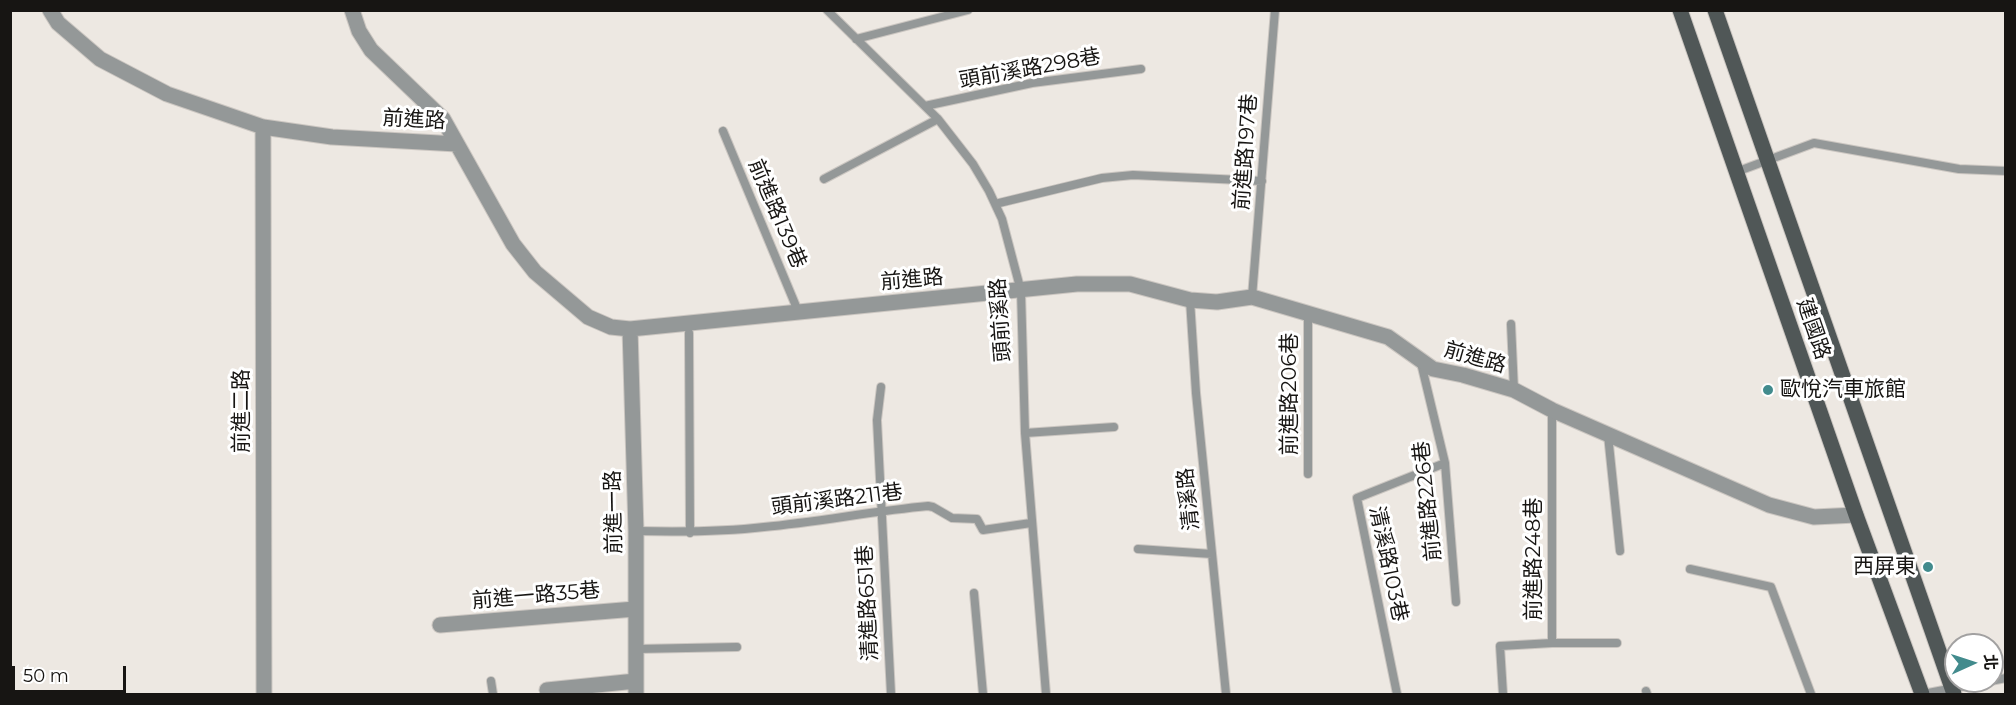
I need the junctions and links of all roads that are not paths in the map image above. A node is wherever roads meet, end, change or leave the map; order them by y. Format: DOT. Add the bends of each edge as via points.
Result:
graph roads {
  1 [pos="50,10"];
  2 [pos="352,10"];
  3 [pos="827,10"];
  4 [pos="968,10"];
  5 [pos="1275,10"];
  6 [pos="1680,10"];
  7 [pos="1715,10"];
  8 [pos="856,39"];
  9 [pos="1141,69"];
  10 [pos="925,106"];
  11 [pos="938,119"];
  12 [pos="263,127"];
  13 [pos="723,131"];
  14 [pos="457,144"];
  15 [pos="1766,159"];
  16 [pos="2006,171"];
  17 [pos="1736,172"];
  18 [pos="824,178"];
  19 [pos="1262,181"];
  20 [pos="995,204"];
  21 [pos="1021,291"];
  22 [pos="1252,297"];
  23 [pos="1190,300"];
  24 [pos="798,311"];
  25 [pos="1308,314"];
  26 [pos="1511,324"];
  27 [pos="630,329"];
  28 [pos="689,333"];
  29 [pos="1421,361"];
  30 [pos="881,387"];
  31 [pos="1514,390"];
  32 [pos="1552,410"];
  33 [pos="1114,427"];
  34 [pos="1025,433"];
  35 [pos="1607,434"];
  36 [pos="1445,463"];
  37 [pos="1308,474"];
  38 [pos="881,510"];
  39 [pos="1856,515"];
  40 [pos="1031,523"];
  41 [pos="636,531"];
  42 [pos="690,533"];
  43 [pos="1138,549"];
  44 [pos="1620,551"];
  45 [pos="1212,554"];
  46 [pos="1690,569"];
  47 [pos="974,593"];
  48 [pos="1456,602"];
  49 [pos="635,609"];
  50 [pos="440,625"];
  51 [pos="1552,643"];
  52 [pos="1617,643"];
  53 [pos="737,647"];
  54 [pos="636,649"];
  55 [pos="1944,665"];
  56 [pos="491,681"];
  57 [pos="636,688"];
  58 [pos="547,690"];
  59 [pos="1944,692"];
  60 [pos="264,694"];
  61 [pos="493,694"];
  62 [pos="891,694"];
  63 [pos="983,694"];
  64 [pos="1046,694"];
  65 [pos="1226,694"];
  66 [pos="1397,694"];
  67 [pos="1503,694"];
  68 [pos="1810,694"];
  69 [pos="1922,694"];
  1 -- 12 [label="street, 前進路" via="58,23 100,58 167,94"];
  2 -- 14 [label="street" via="371,50 443,119"];
  3 -- 8 [label="lane, 頭前溪路"];
  4 -- 8 [label="lane"];
  5 -- 19 [label="lane, 前進路197巷"];
  6 -- 17 [label="main road, 建國路"];
  7 -- 15 [label="main road, 建國路"];
  8 -- 10 [label="lane, 頭前溪路"];
  9 -- 10 [label="lane, 頭前溪路298巷" via="1032,83"];
  10 -- 11 [label="lane, 頭前溪路"];
  11 -- 18 [label="lane"];
  11 -- 20 [label="lane, 頭前溪路" via="973,164"];
  12 -- 14 [label="street, 前進路" via="332,137"];
  12 -- 60 [label="street, 前進二路"];
  13 -- 24 [label="lane, 前進路139巷"];
  14 -- 27 [label="street, 前進路" via="513,244 535,273 588,316 611,327"];
  15 -- 16 [label="lane" via="1814,143 1959,169"];
  15 -- 17 [label="lane"];
  15 -- 55 [label="main road, 建國路"];
  17 -- 39 [label="main road, 建國路"];
  19 -- 20 [label="lane" via="1102,178"];
  19 -- 22 [label="lane, 前進路197巷"];
  20 -- 21 [label="lane, 頭前溪路"];
  21 -- 23 [label="street, 前進路" via="1077,284 1130,284"];
  21 -- 24 [label="street, 前進路"];
  21 -- 34 [label="lane, 頭前溪路"];
  22 -- 23 [label="street, 前進路" via="1217,302"];
  22 -- 25 [label="street, 前進路"];
  23 -- 45 [label="lane, 清溪路"];
  24 -- 27 [label="street, 前進路"];
  25 -- 29 [label="street, 前進路" via="1388,337"];
  25 -- 37 [label="lane, 前進路206巷"];
  26 -- 31 [label="lane"];
  27 -- 41 [label="street, 前進一路"];
  28 -- 42 [label="lane"];
  29 -- 31 [label="street, 前進路" via="1433,369"];
  29 -- 36 [label="lane, 前進路226巷"];
  30 -- 38 [label="lane, 清進路651巷" via="877,420"];
  31 -- 32 [label="street, 前進路"];
  32 -- 35 [label="street, 前進路"];
  32 -- 51 [label="lane, 前進路248巷"];
  33 -- 34 [label="lane"];
  34 -- 40 [label="lane, 頭前溪路"];
  35 -- 39 [label="street, 前進路" via="1769,506 1814,518"];
  35 -- 44 [label="lane"];
  36 -- 48 [label="lane, 前進路226巷"];
  36 -- 66 [label="lane, 清溪路103巷" via="1357,498"];
  38 -- 40 [label="lane, 頭前溪路211巷" via="933,507 952,518 977,519 982,530"];
  38 -- 42 [label="lane, 頭前溪路211巷" via="766,527"];
  38 -- 62 [label="lane, 清進路651巷"];
  39 -- 69 [label="main road, 建國路"];
  40 -- 64 [label="lane, 頭前溪路"];
  41 -- 42 [label="lane, 頭前溪路211巷"];
  41 -- 49 [label="street, 前進一路"];
  43 -- 45 [label="lane"];
  45 -- 65 [label="lane, 清溪路"];
  46 -- 68 [label="lane" via="1771,587"];
  47 -- 63 [label="lane"];
  49 -- 50 [label="street, 前進一路35巷"];
  49 -- 54 [label="street, 前進一路"];
  51 -- 52 [label="lane, 前進路248巷"];
  51 -- 67 [label="lane" via="1500,646"];
  53 -- 54 [label="lane"];
  54 -- 57 [label="street, 前進一路"];
  56 -- 61 [label="lane"];
  57 -- 58 [label="street"];
  59 -- 69 [label="lane"];
}
